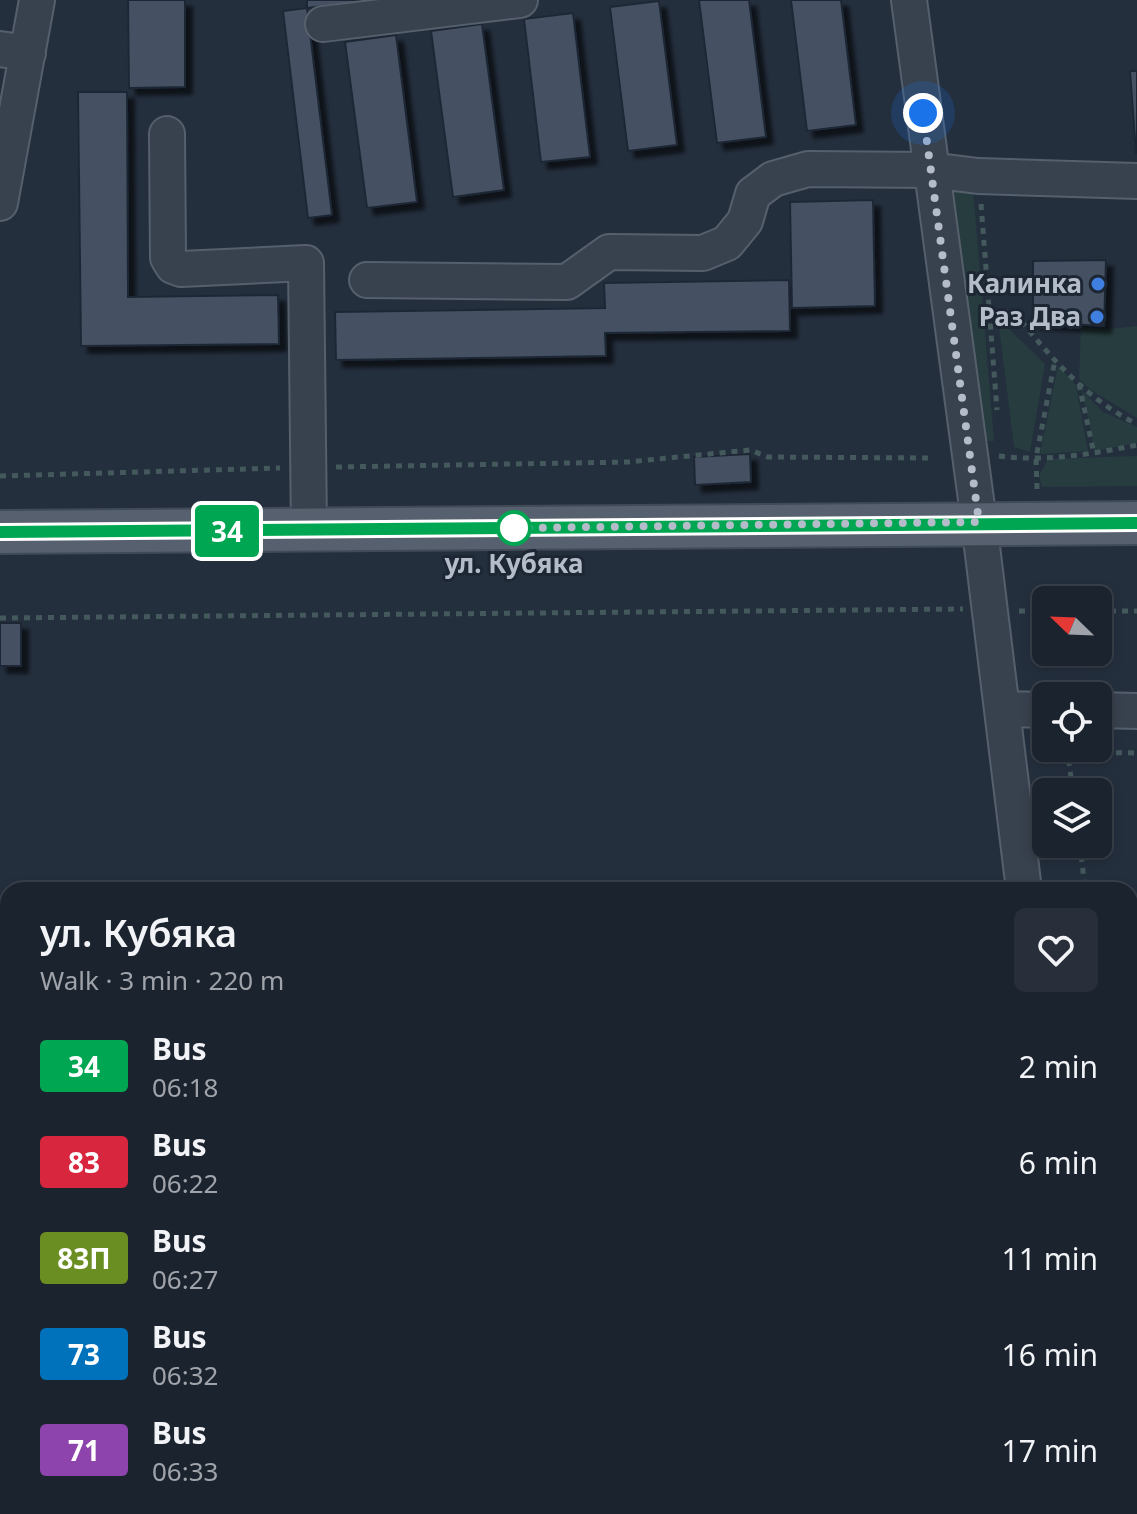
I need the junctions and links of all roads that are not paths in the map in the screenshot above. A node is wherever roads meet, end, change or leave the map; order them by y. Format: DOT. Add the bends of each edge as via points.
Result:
graph roads {
  1 [pos="37,0"];
  2 [pos="520,0"];
  3 [pos="909,0"];
  4 [pos="323,24"];
  5 [pos="14,51"];
  6 [pos="167,134"];
  7 [pos="930,170"];
  8 [pos="1137,181"];
  9 [pos="0,203"];
  10 [pos="367,280"];
  11 [pos="979,522"];
  12 [pos="1137,523"];
  13 [pos="309,531"];
  14 [pos="0,532"];
  15 [pos="1003,709"];
  16 [pos="1032,710"];
  17 [pos="1112,710"];
  18 [pos="1137,711"];
  19 [pos="1023,882"];
  1 -- 5 [label="street"];
  2 -- 4 [label="street"];
  3 -- 7 [label="street"];
  5 -- 9 [label="street"];
  6 -- 13 [label="street" via="168,258 173,266 306,263"];
  7 -- 8 [label="street"];
  7 -- 10 [label="street" via="808,169 773,179 753,194 745,221 727,243 703,253 609,252 567,282"];
  7 -- 11 [label="street"];
  11 -- 12 [label="main road"];
  11 -- 13 [label="main road"];
  11 -- 15 [label="street"];
  13 -- 14 [label="main road"];
  15 -- 16 [label="street"];
  15 -- 19 [label="street"];
  17 -- 18 [label="street"];
}
